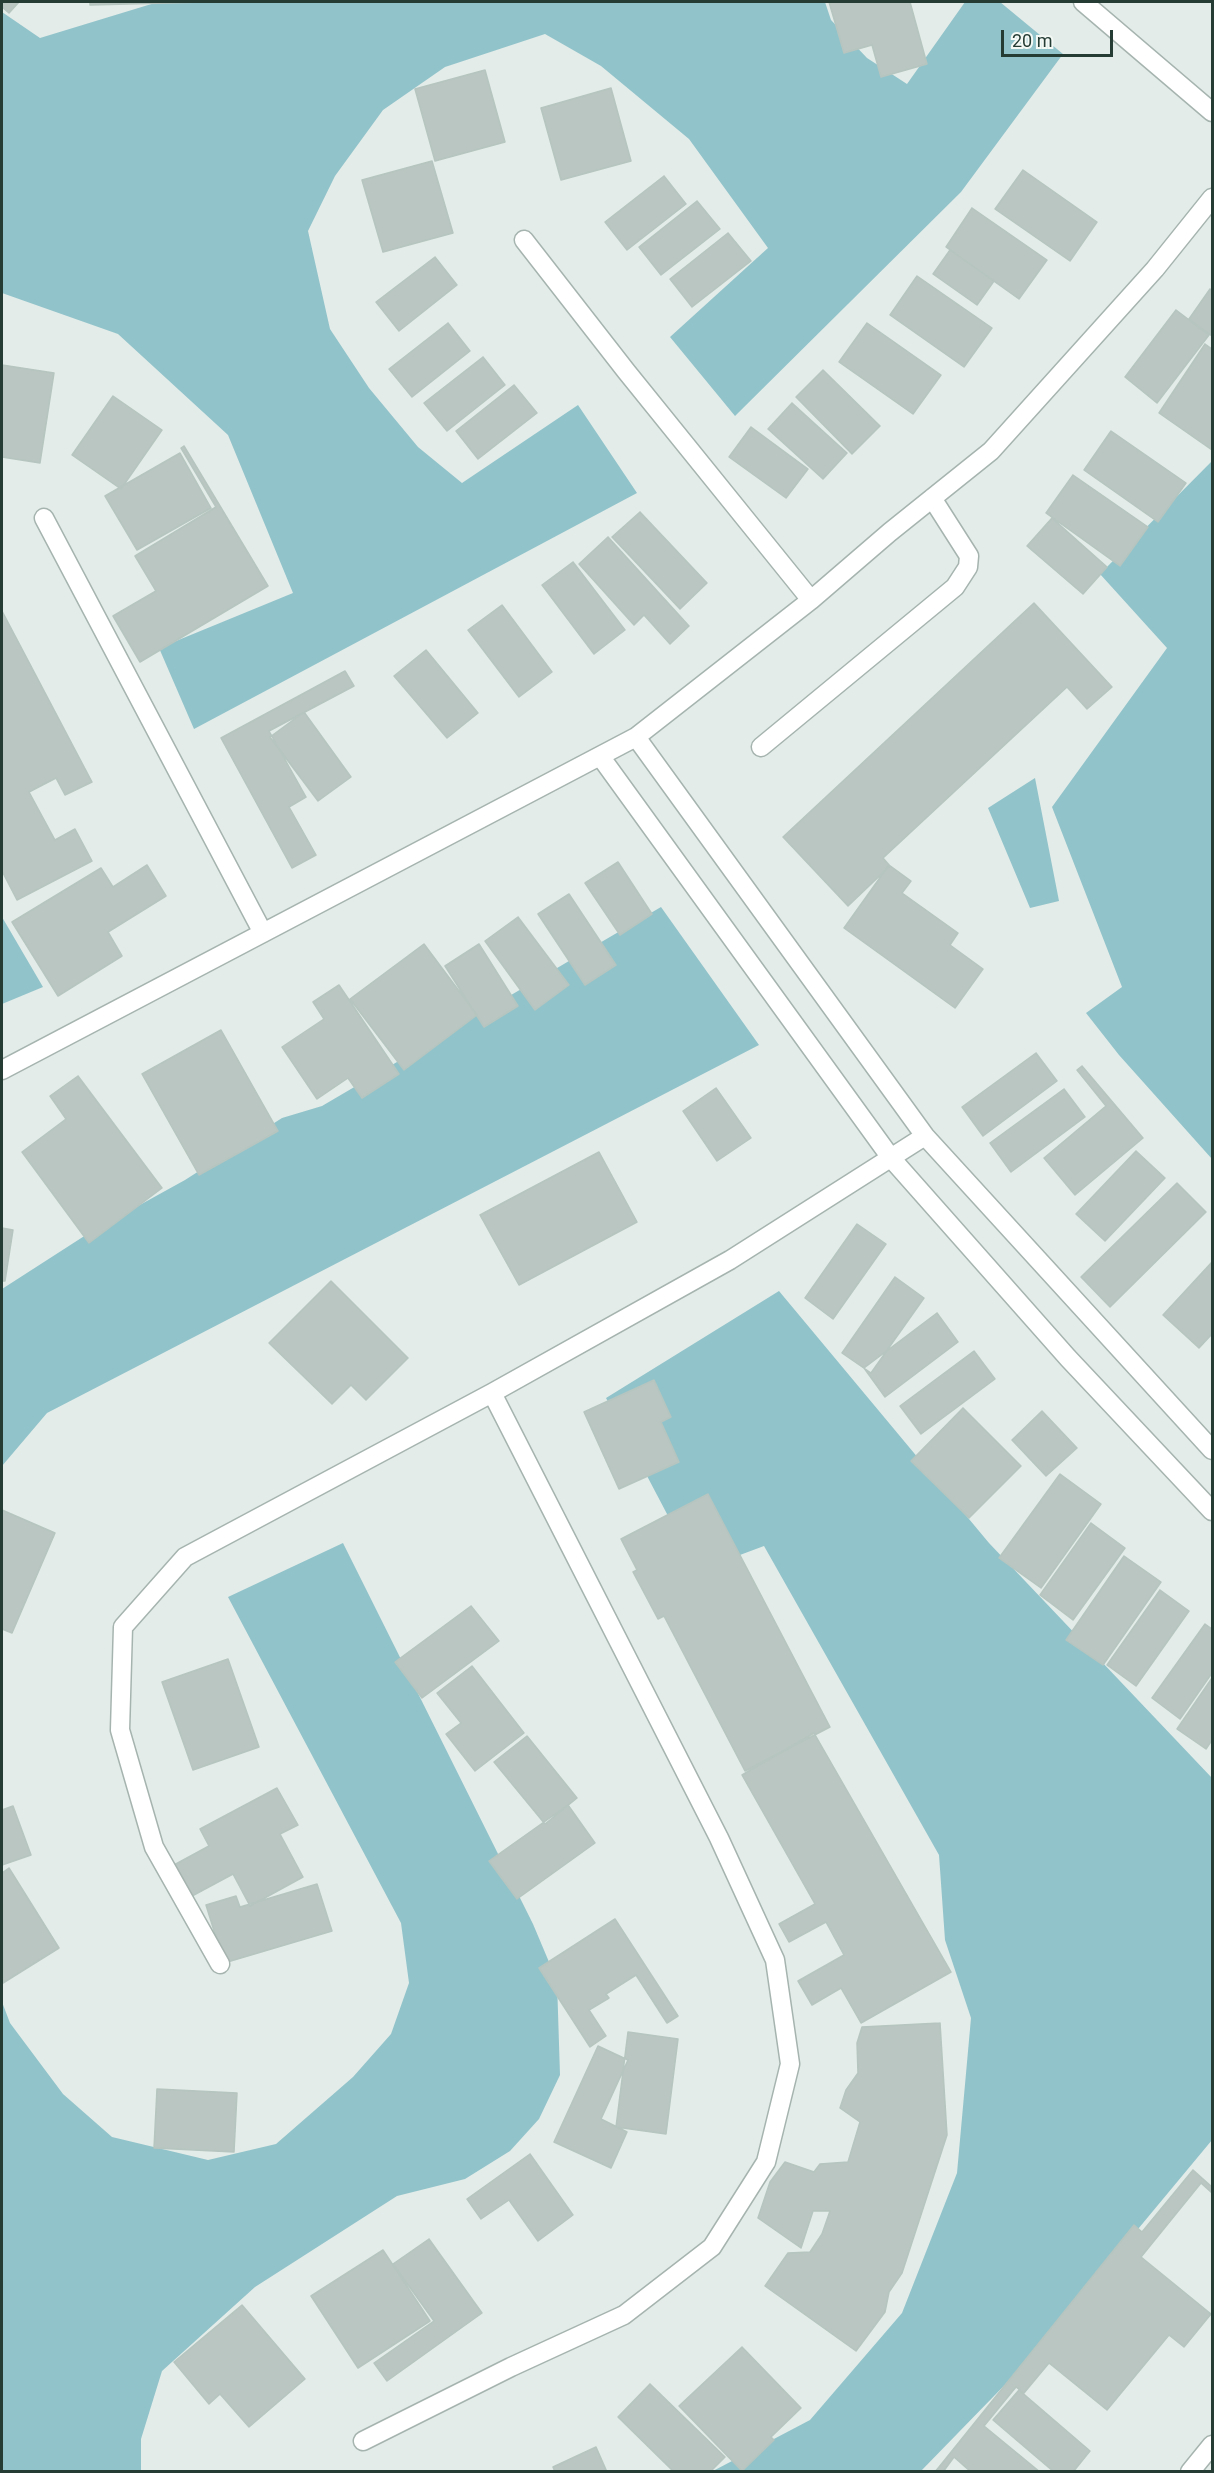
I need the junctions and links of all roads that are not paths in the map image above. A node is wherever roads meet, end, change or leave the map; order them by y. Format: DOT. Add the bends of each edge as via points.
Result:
graph roads {
  1 [pos="1083,2"];
  2 [pos="1212,112"];
  3 [pos="1212,198"];
  4 [pos="525,240"];
  5 [pos="932,498"];
  6 [pos="44,518"];
  7 [pos="811,600"];
  8 [pos="636,737"];
  9 [pos="761,747"];
  10 [pos="600,756"];
  11 [pos="263,933"];
  12 [pos="2,1070"];
  13 [pos="925,1136"];
  14 [pos="891,1158"];
  15 [pos="492,1393"];
  16 [pos="1212,1450"];
  17 [pos="1212,1511"];
  18 [pos="220,1964"];
  19 [pos="363,2441"];
  20 [pos="1212,2445"];
  21 [pos="1190,2472"];
  1 -- 2 [label="street"];
  3 -- 5 [label="street" via="1155,269 991,451"];
  4 -- 7 [label="street"];
  5 -- 7 [label="street"];
  5 -- 9 [label="street" via="969,556 968,567 955,587"];
  6 -- 11 [label="street"];
  7 -- 8 [label="street"];
  8 -- 10 [label="street"];
  8 -- 13 [label="street"];
  10 -- 11 [label="street"];
  10 -- 14 [label="street"];
  11 -- 12 [label="street"];
  13 -- 14 [label="street"];
  13 -- 16 [label="street"];
  14 -- 15 [label="street" via="730,1260"];
  14 -- 17 [label="street" via="1068,1358"];
  15 -- 18 [label="street" via="185,1557 123,1627 120,1730 154,1847"];
  15 -- 19 [label="street" via="720,1838 775,1960 790,2064 766,2162 712,2247 624,2315"];
  20 -- 21 [label="street"];
}
